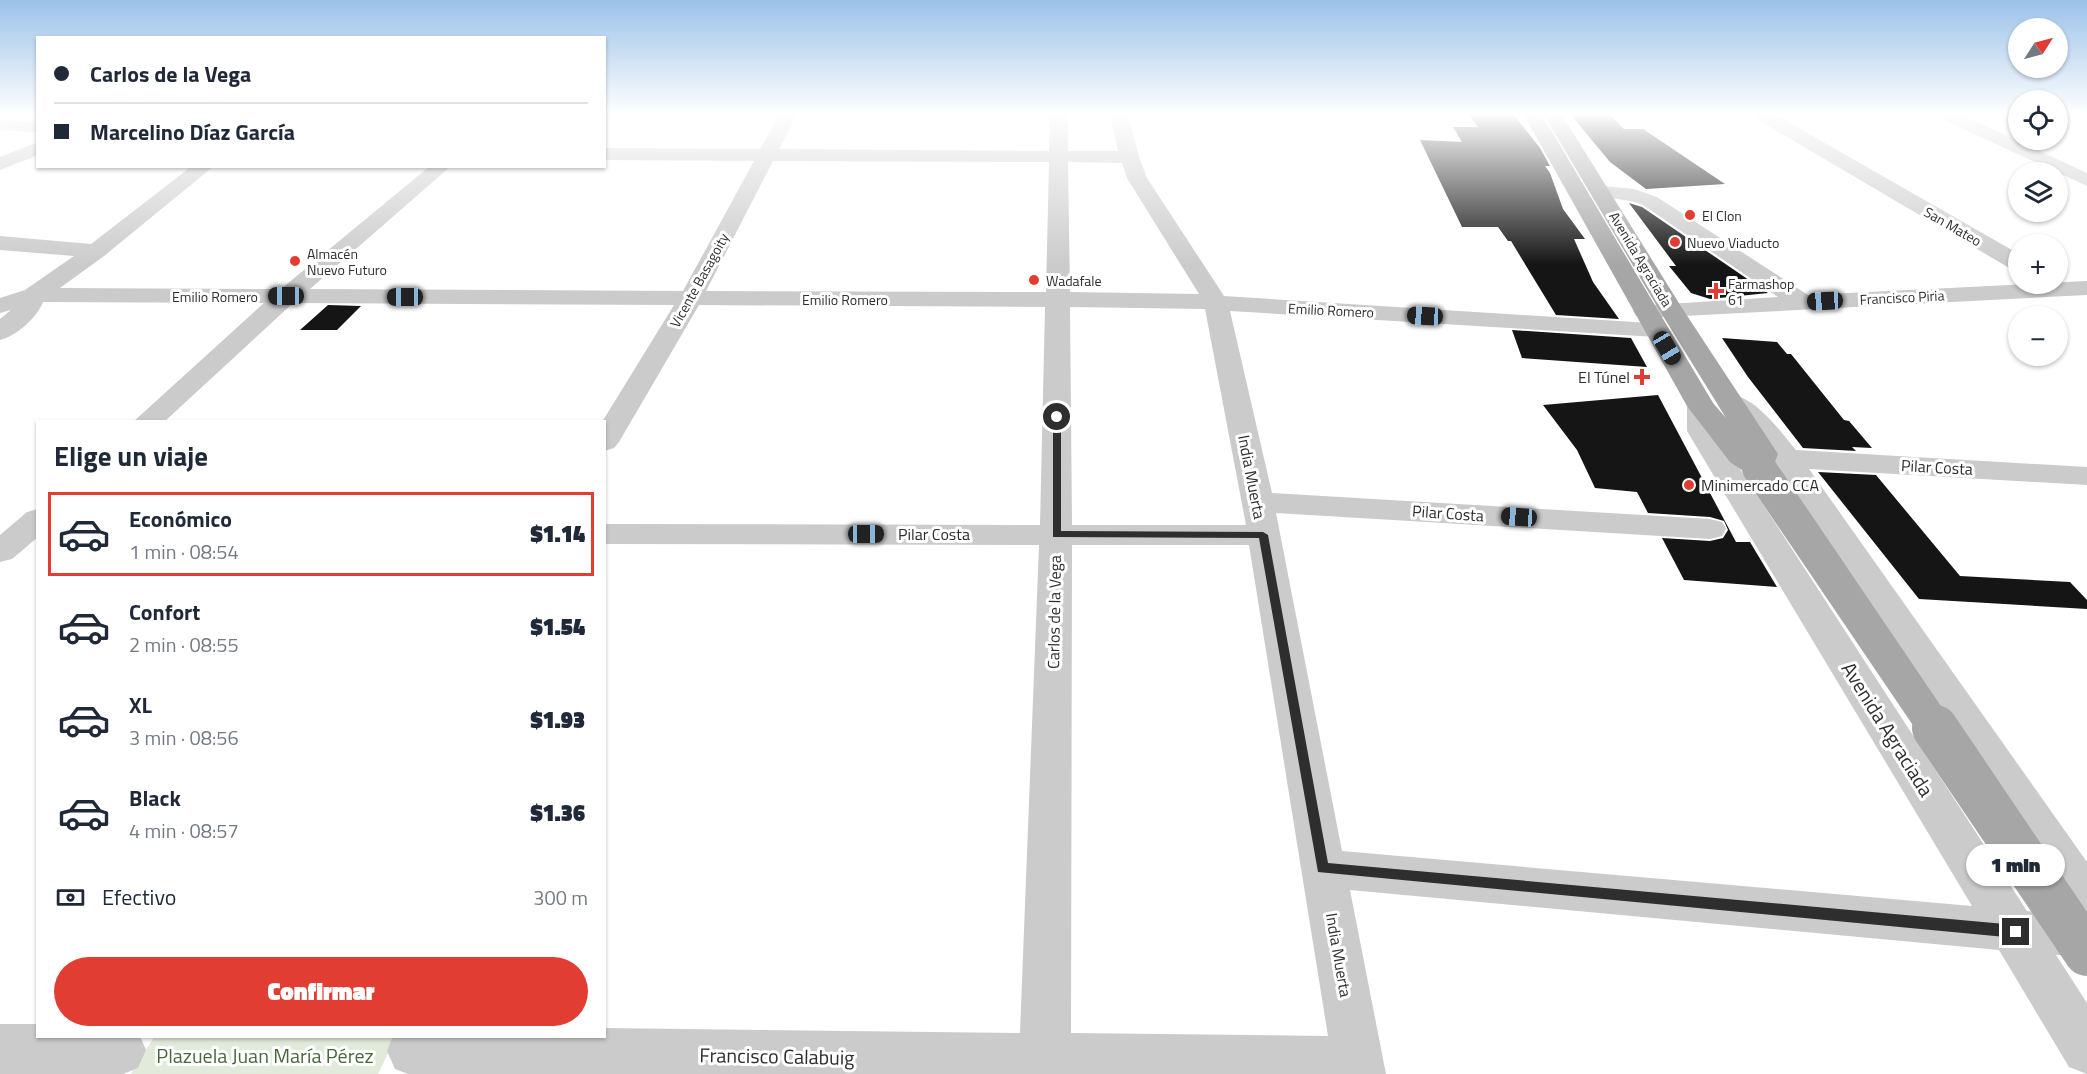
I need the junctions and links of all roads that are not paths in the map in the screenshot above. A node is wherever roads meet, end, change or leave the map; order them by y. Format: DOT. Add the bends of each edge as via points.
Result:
graph roads {
  1 [pos="762,165"];
  2 [pos="1059,165"];
  3 [pos="1132,165"];
  4 [pos="1562,165"];
  5 [pos="1585,165"];
  6 [pos="1849,165"];
  7 [pos="2055,165"];
  8 [pos="203,168"];
  9 [pos="440,168"];
  10 [pos="2087,180"];
  11 [pos="1602,192"];
  12 [pos="0,243"];
  13 [pos="96,251"];
  14 [pos="2008,258"];
  15 [pos="2068,287"];
  16 [pos="2087,288"];
  17 [pos="2008,289"];
  18 [pos="33,295"];
  19 [pos="286,296"];
  20 [pos="690,299"];
  21 [pos="1059,299"];
  22 [pos="1216,302"];
  23 [pos="1802,302"];
  24 [pos="0,306"];
  25 [pos="1670,308"];
  26 [pos="1650,320"];
  27 [pos="0,332"];
  28 [pos="1716,403"];
  29 [pos="149,420"];
  30 [pos="606,439"];
  31 [pos="1773,464"];
  32 [pos="2087,476"];
  33 [pos="1258,502"];
  34 [pos="1710,529"];
  35 [pos="606,534"];
  36 [pos="1056,534"];
  37 [pos="1263,535"];
  38 [pos="1323,868"];
  39 [pos="2087,899"];
  40 [pos="2087,907"];
  41 [pos="2087,929"];
  42 [pos="2016,932"];
  43 [pos="2087,953"];
  44 [pos="0,1048"];
  45 [pos="2087,1049"];
  46 [pos="118,1053"];
  47 [pos="412,1054"];
  48 [pos="1045,1067"];
  49 [pos="1359,1068"];
  1 -- 20 [label="street, Vicente Basagoity"];
  2 -- 21 [label="street, Carlos de la Vega"];
  3 -- 22 [label="street, India Muerta"];
  4 -- 26 [label="main road, Avenida Agraciada"];
  5 -- 11 [label="main road, Avenida Agraciada"];
  6 -- 14 [label="street, San Mateo"];
  7 -- 10 [label="street"];
  8 -- 13 [label="street"];
  9 -- 19 [label="street"];
  11 -- 23 [label="street" via="1650,201"];
  11 -- 25 [label="main road, Avenida Agraciada"];
  12 -- 13 [label="street"];
  13 -- 18 [label="street"];
  15 -- 16 [label="street, Francisco Piria"];
  17 -- 23 [label="street, Francisco Piria"];
  18 -- 19 [label="street, Emilio Romero"];
  18 -- 24 [label="street"];
  18 -- 27 [label="street" via="28,309"];
  19 -- 20 [label="street, Emilio Romero"];
  19 -- 29 [label="street"];
  20 -- 21 [label="street, Emilio Romero"];
  20 -- 30 [label="street, Vicente Basagoity"];
  21 -- 22 [label="street, Emilio Romero"];
  21 -- 36 [label="street, Carlos de la Vega"];
  22 -- 26 [label="street, Emilio Romero"];
  22 -- 33 [label="street, India Muerta"];
  23 -- 25 [label="street, Francisco Piria"];
  25 -- 26 [label="street, Francisco Piria"];
  25 -- 28 [label="main road, Avenida Agraciada"];
  26 -- 28 [label="main road, Avenida Agraciada"];
  28 -- 31 [label="street, Avenida Agraciada" via="1762,427"];
  28 -- 42 [label="street, Avenida Agraciada" via="1702,431"];
  31 -- 32 [label="street, Pilar Costa"];
  31 -- 39 [label="street, Avenida Agraciada"];
  31 -- 43 [label="main road, Avenida Agraciada, bridge"];
  33 -- 34 [label="street, Pilar Costa"];
  33 -- 37 [label="street, India Muerta"];
  35 -- 36 [label="street, Pilar Costa"];
  36 -- 37 [label="street, Pilar Costa"];
  36 -- 48 [label="street, Carlos de la Vega"];
  37 -- 38 [label="street, India Muerta"];
  38 -- 42 [label="street"];
  38 -- 49 [label="street, India Muerta"];
  40 -- 42 [label="street" via="2031,904"];
  41 -- 42 [label="street" via="2085,936"];
  42 -- 45 [label="street, Avenida Agraciada"];
  44 -- 46 [label="street"];
  47 -- 48 [label="street, Francisco Calabuig"];
  48 -- 49 [label="street, Francisco Calabuig"];
}
